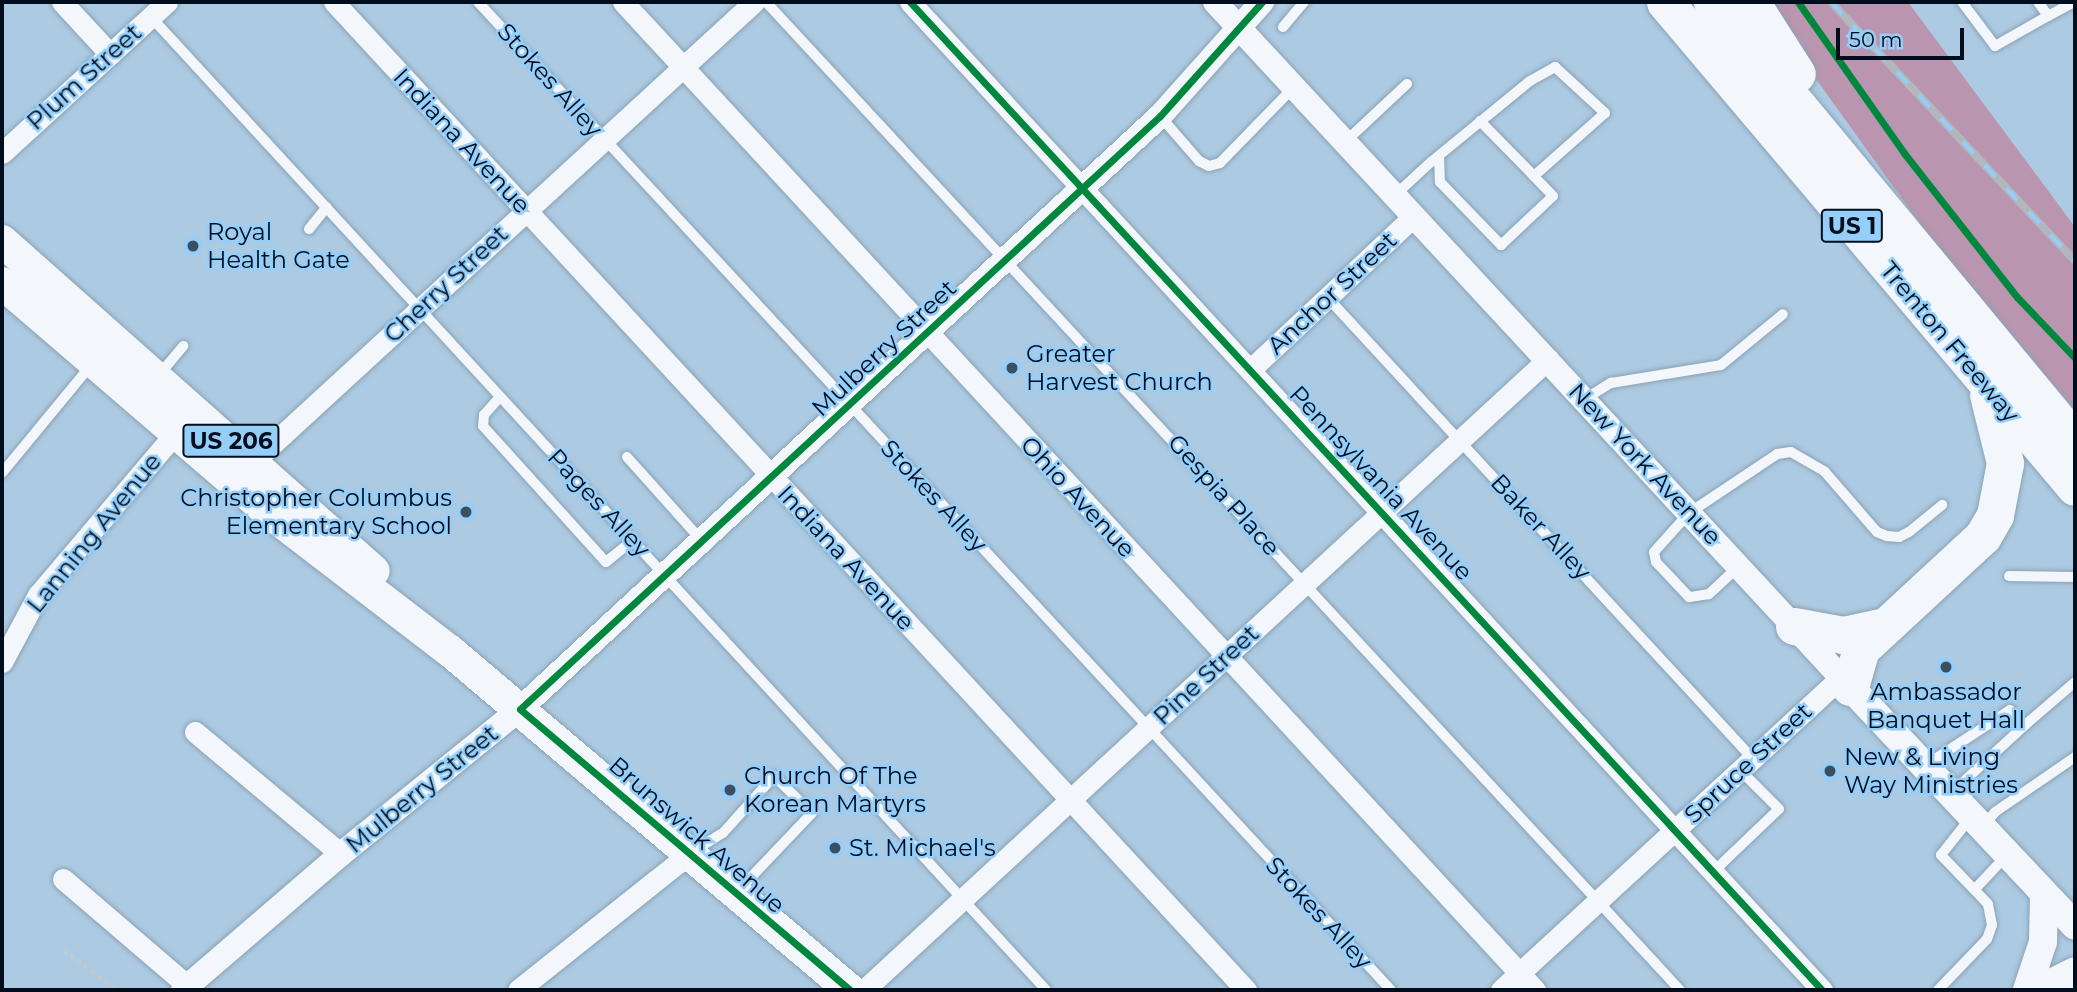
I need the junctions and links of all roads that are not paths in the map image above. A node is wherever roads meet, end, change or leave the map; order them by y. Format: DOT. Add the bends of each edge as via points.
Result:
graph roads {
  1 [pos="62,2"];
  2 [pos="167,2"];
  3 [pos="334,2"];
  4 [pos="478,2"];
  5 [pos="623,2"];
  6 [pos="754,2"];
  7 [pos="766,2"];
  8 [pos="910,2"];
  9 [pos="1215,2"];
  10 [pos="1262,2"];
  11 [pos="1304,2"];
  12 [pos="1665,2"];
  13 [pos="1712,2"];
  14 [pos="1751,2"];
  15 [pos="1962,2"];
  16 [pos="2038,2"];
  17 [pos="2074,2"];
  18 [pos="2048,16"];
  19 [pos="151,17"];
  20 [pos="1238,27"];
  21 [pos="1283,27"];
  22 [pos="110,54"];
  23 [pos="683,66"];
  24 [pos="1407,84"];
  25 [pos="1295,86"];
  26 [pos="1160,116"];
  27 [pos="1480,121"];
  28 [pos="603,139"];
  29 [pos="1345,142"];
  30 [pos="2,153"];
  31 [pos="1439,156"];
  32 [pos="1534,176"];
  33 [pos="1082,190"];
  34 [pos="1394,196"];
  35 [pos="327,207"];
  36 [pos="526,211"];
  37 [pos="1414,216"];
  38 [pos="309,229"];
  39 [pos="2,241"];
  40 [pos="1005,261"];
  41 [pos="1926,263"];
  42 [pos="2,283"];
  43 [pos="1327,298"];
  44 [pos="419,309"];
  45 [pos="1783,314"];
  46 [pos="928,334"];
  47 [pos="183,346"];
  48 [pos="1548,359"];
  49 [pos="93,363"];
  50 [pos="1251,369"];
  51 [pos="157,377"];
  52 [pos="1982,381"];
  53 [pos="500,397"];
  54 [pos="1585,399"];
  55 [pos="850,405"];
  56 [pos="185,422"];
  57 [pos="1460,440"];
  58 [pos="2075,441"];
  59 [pos="626,457"];
  60 [pos="2,473"];
  61 [pos="246,474"];
  62 [pos="773,478"];
  63 [pos="2075,487"];
  64 [pos="1942,505"];
  65 [pos="1382,512"];
  66 [pos="1689,513"];
  67 [pos="633,540"];
  68 [pos="702,542"];
  69 [pos="1739,566"];
  70 [pos="666,576"];
  71 [pos="2010,576"];
  72 [pos="2075,577"];
  73 [pos="1303,585"];
  74 [pos="1794,626"];
  75 [pos="1881,627"];
  76 [pos="1227,655"];
  77 [pos="2,662"];
  78 [pos="1846,682"];
  79 [pos="2075,682"];
  80 [pos="520,709"];
  81 [pos="2025,725"];
  82 [pos="1148,728"];
  83 [pos="195,732"];
  84 [pos="2075,757"];
  85 [pos="1747,764"];
  86 [pos="1924,766"];
  87 [pos="1950,794"];
  88 [pos="1070,800"];
  89 [pos="1976,822"];
  90 [pos="1675,831"];
  91 [pos="690,853"];
  92 [pos="341,854"];
  93 [pos="2007,855"];
  94 [pos="1713,872"];
  95 [pos="63,879"];
  96 [pos="1976,888"];
  97 [pos="735,893"];
  98 [pos="2044,896"];
  99 [pos="963,899"];
  100 [pos="1597,902"];
  101 [pos="2075,926"];
  102 [pos="1519,973"];
  103 [pos="2049,984"];
  104 [pos="186,988"];
  105 [pos="518,990"];
  106 [pos="850,990"];
  107 [pos="864,990"];
  108 [pos="1046,990"];
  109 [pos="1246,990"];
  110 [pos="1391,990"];
  111 [pos="1501,990"];
  112 [pos="1535,990"];
  113 [pos="1680,990"];
  114 [pos="1822,990"];
  115 [pos="1938,990"];
  1 -- 22 [label="street"];
  2 -- 19 [label="street, Plum Street"];
  3 -- 36 [label="street, Indiana Avenue"];
  4 -- 28 [label="lane, Stokes Alley"];
  5 -- 23 [label="street, Ohio Avenue"];
  6 -- 23 [label="street, Cherry Street"];
  7 -- 40 [label="lane, Gespia Place"];
  8 -- 33 [label="street, Pennsylvania Avenue"];
  9 -- 20 [label="street, New York Avenue"];
  10 -- 20 [label="street, Mulberry Street"];
  11 -- 21 [label="lane"];
  12 -- 52 [label="highway, Trenton Freeway / US 1"];
  13 -- 41 [label="highway, Trenton Freeway / US 1"];
  14 -- 41 [label="highway"];
  15 -- 18 [label="lane" via="1994,46"];
  16 -- 18 [label="lane"];
  17 -- 18 [label="lane"];
  19 -- 22 [label="street, Plum Street"];
  19 -- 35 [label="lane, Pages Alley"];
  20 -- 25 [label="street, New York Avenue"];
  20 -- 26 [label="street, Mulberry Street"];
  22 -- 30 [label="street, Plum Street"];
  23 -- 28 [label="street, Cherry Street"];
  23 -- 46 [label="street, Ohio Avenue"];
  24 -- 29 [label="lane"];
  25 -- 26 [label="lane" via="1220,163 1209,166 1199,161"];
  25 -- 29 [label="street, New York Avenue"];
  26 -- 33 [label="street, Mulberry Street"];
  27 -- 31 [label="lane"];
  27 -- 32 [label="lane"];
  27 -- 32 [label="lane" via="1530,80 1555,67 1605,113"];
  28 -- 36 [label="street, Cherry Street"];
  28 -- 55 [label="lane, Stokes Alley"];
  29 -- 34 [label="street, New York Avenue"];
  31 -- 32 [label="lane" via="1440,182 1501,244 1553,196"];
  31 -- 34 [label="lane"];
  33 -- 40 [label="street, Mulberry Street"];
  33 -- 50 [label="street, Pennsylvania Avenue"];
  34 -- 37 [label="street, New York Avenue"];
  35 -- 38 [label="lane"];
  35 -- 44 [label="lane, Pages Alley"];
  36 -- 44 [label="street, Cherry Street"];
  36 -- 62 [label="street, Indiana Avenue"];
  37 -- 43 [label="street, Anchor Street"];
  37 -- 48 [label="street, New York Avenue"];
  39 -- 51 [label="main road, Brunswick Avenue / US 206"];
  40 -- 46 [label="street, Mulberry Street"];
  40 -- 73 [label="lane, Gespia Place"];
  41 -- 58 [label="highway, Trenton Freeway / US 1"];
  42 -- 49 [label="main road, Brunswick Avenue"];
  43 -- 50 [label="street, Anchor Street"];
  43 -- 57 [label="lane, Baker Alley"];
  44 -- 53 [label="lane, Pages Alley"];
  44 -- 61 [label="street, Cherry Street"];
  45 -- 54 [label="lane" via="1721,365 1611,383"];
  46 -- 55 [label="street, Mulberry Street"];
  46 -- 76 [label="street, Ohio Avenue"];
  47 -- 51 [label="lane"];
  48 -- 54 [label="street, New York Avenue"];
  48 -- 57 [label="street, Pine Street"];
  49 -- 56 [label="main road, Brunswick Avenue"];
  49 -- 60 [label="lane"];
  50 -- 65 [label="street, Pennsylvania Avenue"];
  51 -- 56 [label="main road, Brunswick Avenue / US 206"];
  52 -- 63 [label="highway, Trenton Freeway / US 1"];
  52 -- 75 [label="highway" via="2005,463 1995,514 1983,536"];
  53 -- 67 [label="lane, Pages Alley"];
  53 -- 67 [label="lane" via="484,415 483,426 606,562"];
  54 -- 66 [label="street, New York Avenue"];
  55 -- 62 [label="street, Mulberry Street"];
  55 -- 82 [label="lane, Stokes Alley"];
  56 -- 61 [label="main road, Brunswick Avenue / US 206"];
  56 -- 77 [label="street, Lanning Avenue" via="38,595"];
  57 -- 65 [label="street, Pine Street"];
  57 -- 85 [label="lane, Baker Alley"];
  59 -- 68 [label="lane"];
  61 -- 80 [label="main road, Brunswick Avenue / US 206" via="419,614 450,651"];
  62 -- 68 [label="street, Mulberry Street"];
  62 -- 88 [label="street, Indiana Avenue"];
  64 -- 66 [label="lane" via="1909,531 1887,536 1877,532 1825,472 1791,452 1764,459"];
  65 -- 73 [label="street, Pine Street"];
  65 -- 90 [label="street, Pennsylvania Avenue"];
  66 -- 69 [label="street, New York Avenue"];
  66 -- 69 [label="lane" via="1654,552 1656,562 1679,588 1689,597 1709,594"];
  67 -- 70 [label="lane, Pages Alley"];
  68 -- 70 [label="street, Mulberry Street"];
  69 -- 74 [label="street, New York Avenue"];
  70 -- 80 [label="street, Mulberry Street"];
  70 -- 99 [label="lane, Pages Alley"];
  71 -- 72 [label="lane"];
  73 -- 76 [label="street, Pine Street"];
  73 -- 100 [label="lane, Gespia Place"];
  74 -- 75 [label="highway" via="1843,635"];
  74 -- 78 [label="street, New York Avenue"];
  75 -- 78 [label="highway" via="1861,649"];
  76 -- 82 [label="street, Pine Street"];
  76 -- 102 [label="street, Ohio Avenue"];
  78 -- 85 [label="street, Spruce Street"];
  78 -- 86 [label="main road, New York Avenue"];
  79 -- 81 [label="lane"];
  80 -- 91 [label="main road, Brunswick Avenue / US 206"];
  80 -- 92 [label="street, Mulberry Street"];
  81 -- 86 [label="lane" via="2010,710"];
  81 -- 87 [label="lane"];
  82 -- 88 [label="street, Pine Street"];
  82 -- 110 [label="lane, Stokes Alley"];
  83 -- 92 [label="street"];
  84 -- 89 [label="lane"];
  85 -- 90 [label="street, Spruce Street"];
  85 -- 94 [label="lane, Baker Alley" via="1779,808"];
  86 -- 87 [label="main road, New York Avenue"];
  87 -- 89 [label="main road, New York Avenue"];
  88 -- 99 [label="street, Pine Street"];
  88 -- 109 [label="street, Indiana Avenue"];
  89 -- 93 [label="main road, New York Avenue"];
  89 -- 96 [label="lane" via="1941,855"];
  90 -- 94 [label="street, Pennsylvania Avenue"];
  90 -- 100 [label="street, Spruce Street"];
  91 -- 97 [label="main road, Brunswick Avenue / US 206"];
  91 -- 97 [label="lane" via="723,833 774,776 812,813"];
  91 -- 105 [label="street"];
  92 -- 104 [label="street, Mulberry Street"];
  93 -- 96 [label="lane"];
  93 -- 98 [label="main road, New York Avenue"];
  94 -- 114 [label="street, Pennsylvania Avenue"];
  95 -- 104 [label="street"];
  96 -- 115 [label="lane" via="1988,904 1992,925 1987,939"];
  97 -- 106 [label="main road, Brunswick Avenue / US 206"];
  98 -- 101 [label="main road, New York Avenue"];
  98 -- 103 [label="main road" via="2043,942"];
  99 -- 107 [label="street, Pine Street"];
  99 -- 108 [label="lane, Pages Alley"];
  100 -- 102 [label="street, Spruce Street"];
  100 -- 113 [label="lane, Gespia Place"];
  102 -- 111 [label="street, Spruce Street"];
  102 -- 112 [label="street, Ohio Avenue"];
}
